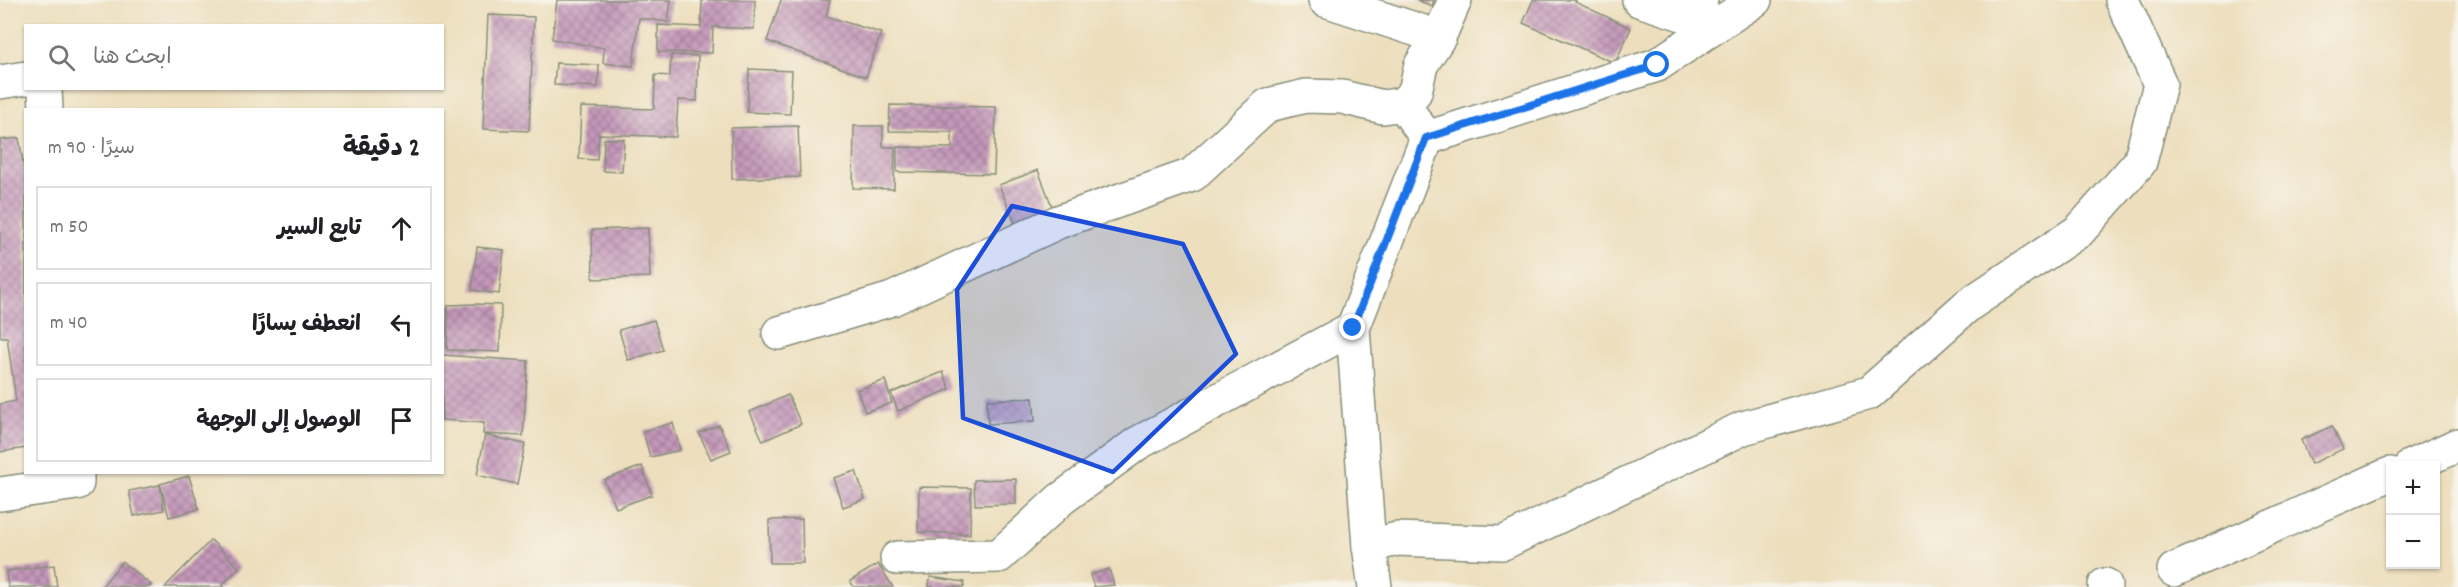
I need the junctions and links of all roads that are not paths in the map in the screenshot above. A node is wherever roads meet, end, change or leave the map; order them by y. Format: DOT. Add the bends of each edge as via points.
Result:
graph roads {
  1 [pos="1325,0"];
  2 [pos="1455,0"];
  3 [pos="1639,0"];
  4 [pos="1701,0"];
  5 [pos="1755,0"];
  6 [pos="2122,0"];
  7 [pos="1439,37"];
  8 [pos="24,78"];
  9 [pos="0,82"];
  10 [pos="45,90"];
  11 [pos="1403,104"];
  12 [pos="46,108"];
  13 [pos="1426,138"];
  14 [pos="1353,328"];
  15 [pos="779,333"];
  16 [pos="2458,445"];
  17 [pos="2420,461"];
  18 [pos="76,474"];
  19 [pos="2386,476"];
  20 [pos="0,494"];
  21 [pos="1369,546"];
  22 [pos="897,558"];
  23 [pos="2174,570"];
  24 [pos="1375,587"];
  1 -- 7 [label="street"];
  2 -- 7 [label="street"];
  3 -- 4 [label="street" via="1688,16"];
  5 -- 13 [label="street" via="1657,65"];
  6 -- 21 [label="street" via="2160,84 2140,162 2079,231 1968,305 1869,393 1743,428 1503,543 1397,539"];
  7 -- 11 [label="street" via="1422,65 1415,92"];
  8 -- 9 [label="street"];
  10 -- 12 [label="street"];
  11 -- 13 [label="street"];
  11 -- 15 [label="street" via="1383,107 1342,97 1305,96 1268,105 1192,175 1058,222 892,299"];
  13 -- 14 [label="street"];
  14 -- 21 [label="street"];
  14 -- 22 [label="street" via="1138,443 1061,499 999,556"];
  16 -- 17 [label="street"];
  18 -- 20 [label="street" via="77,483"];
  19 -- 23 [label="street"];
  21 -- 24 [label="street"];
}
